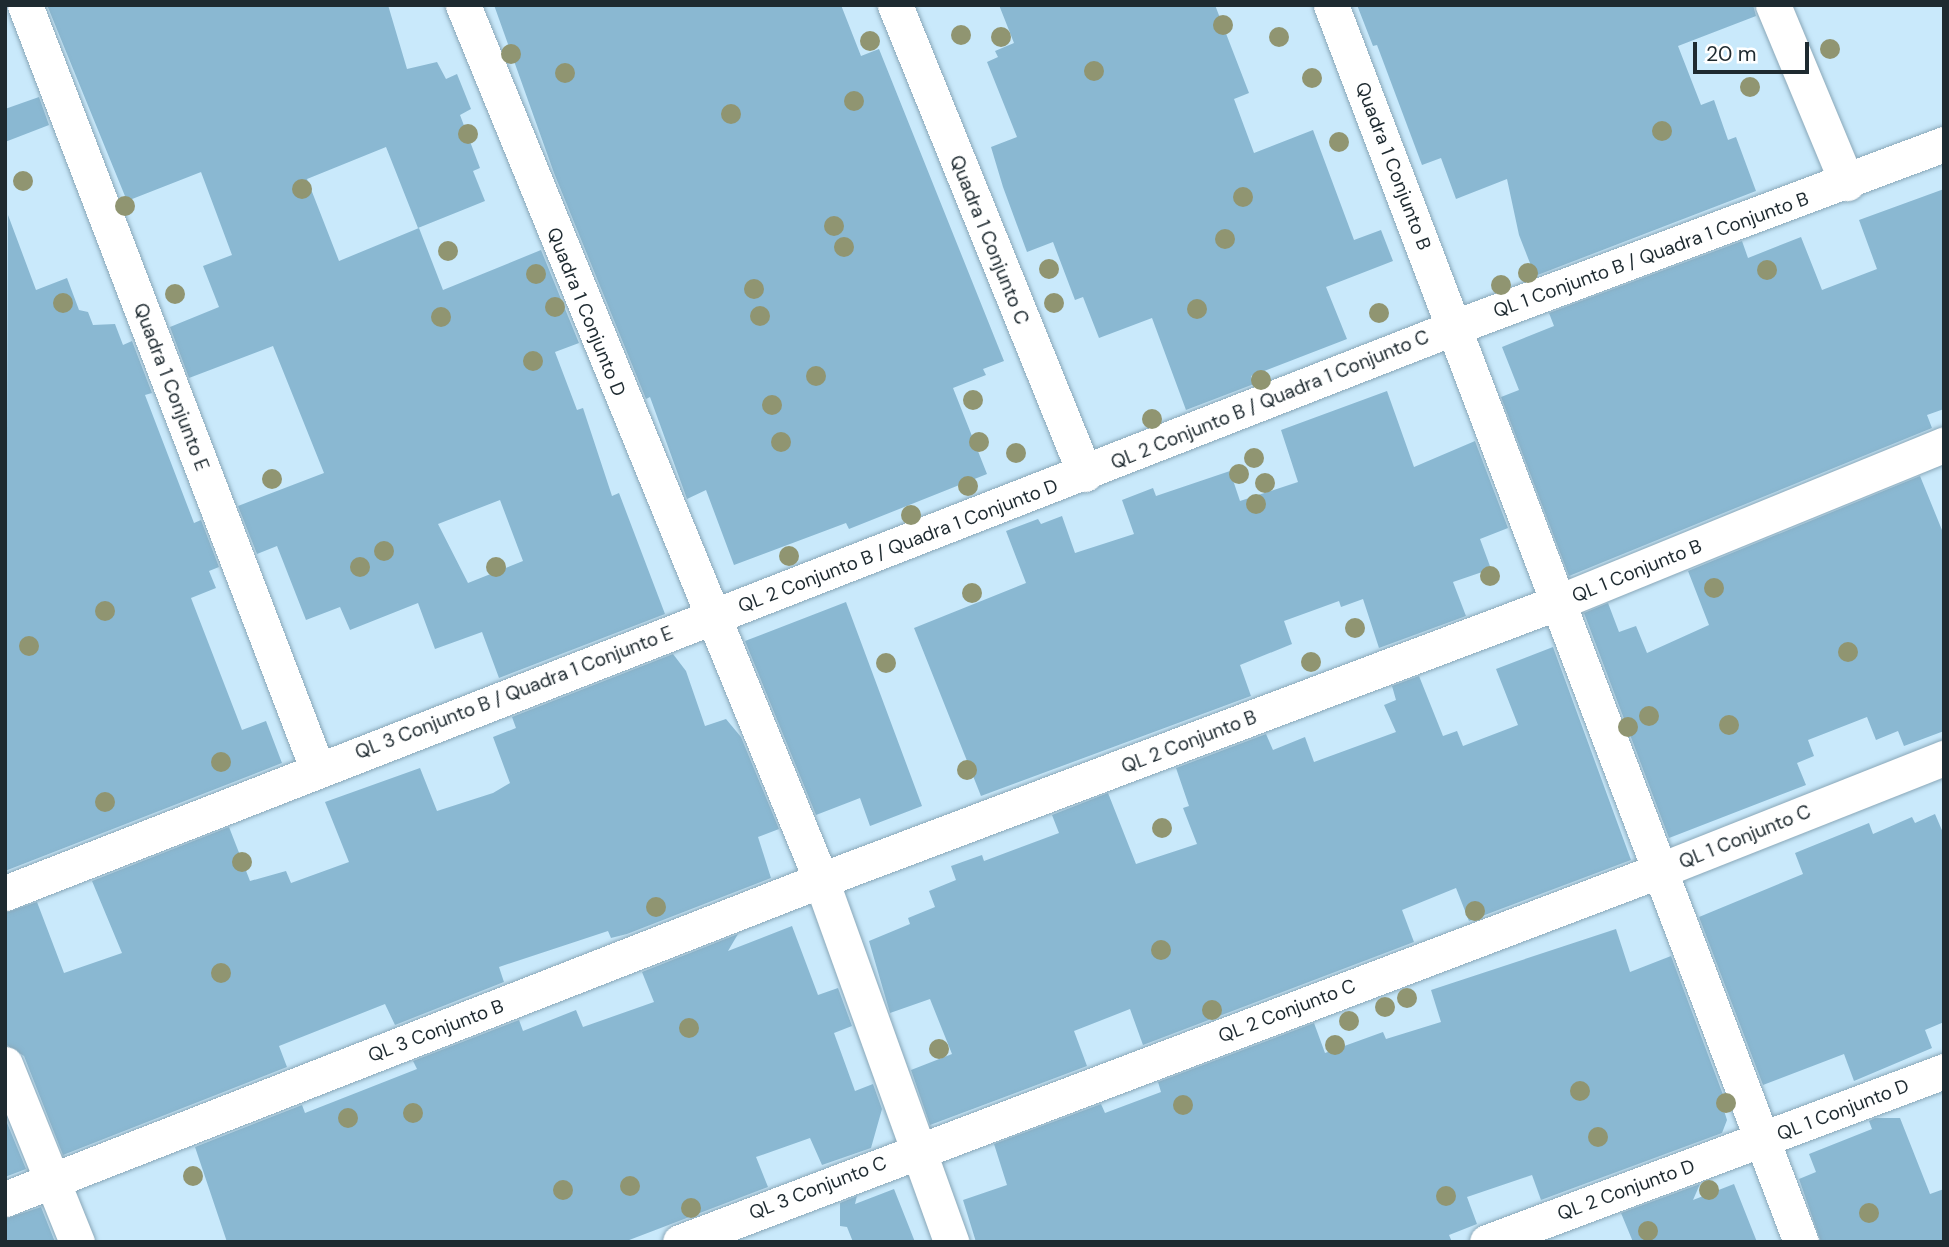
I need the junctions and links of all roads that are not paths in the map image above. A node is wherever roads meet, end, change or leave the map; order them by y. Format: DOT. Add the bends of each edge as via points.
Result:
graph roads {
  1 [pos="25,5"];
  2 [pos="463,5"];
  3 [pos="895,5"];
  4 [pos="1331,5"];
  5 [pos="1773,5"];
  6 [pos="1944,144"];
  7 [pos="1847,183"];
  8 [pos="1455,327"];
  9 [pos="1944,445"];
  10 [pos="1085,474"];
  11 [pos="1556,603"];
  12 [pos="711,618"];
  13 [pos="1944,758"];
  14 [pos="317,768"];
  15 [pos="1658,872"];
  16 [pos="821,880"];
  17 [pos="5,893"];
  18 [pos="5,1064"];
  19 [pos="1944,1071"];
  20 [pos="1766,1139"];
  21 [pos="917,1150"];
  22 [pos="51,1182"];
  23 [pos="5,1199"];
  24 [pos="77,1242"];
  25 [pos="680,1242"];
  26 [pos="951,1242"];
  27 [pos="1488,1242"];
  28 [pos="1801,1242"];
  1 -- 14 [label="street, Quadra 1 Conjunto E"];
  2 -- 12 [label="street, Quadra 1 Conjunto D"];
  3 -- 10 [label="street, Quadra 1 Conjunto C"];
  4 -- 8 [label="street, Quadra 1 Conjunto B"];
  5 -- 7 [label="street"];
  6 -- 7 [label="street, QL 1 Conjunto B / Quadra 1 Conjunto B"];
  7 -- 8 [label="street, QL 1 Conjunto B / Quadra 1 Conjunto B"];
  8 -- 10 [label="street, QL 2 Conjunto B / Quadra 1 Conjunto C"];
  8 -- 11 [label="street, Quadra 1 Conjunto B"];
  9 -- 11 [label="street, QL 1 Conjunto B"];
  10 -- 12 [label="street, QL 2 Conjunto B / Quadra 1 Conjunto D"];
  11 -- 15 [label="street, QL 1 Conjunto B"];
  11 -- 16 [label="street, QL 2 Conjunto B"];
  12 -- 14 [label="street, QL 3 Conjunto B / Quadra 1 Conjunto E"];
  12 -- 16 [label="street, Quadra 1 Conjunto D"];
  13 -- 15 [label="street, QL 1 Conjunto C"];
  14 -- 17 [label="street, QL 3 Conjunto B / Quadra 1 Conjunto E"];
  15 -- 20 [label="street, QL 1 Conjunto C"];
  15 -- 21 [label="street, QL 2 Conjunto C"];
  16 -- 21 [label="street, Quadra 1 Conjunto D"];
  16 -- 22 [label="street, QL 3 Conjunto B"];
  18 -- 22 [label="street"];
  19 -- 20 [label="street, QL 1 Conjunto D"];
  20 -- 27 [label="street, QL 2 Conjunto D"];
  20 -- 28 [label="street, QL 1 Conjunto D"];
  21 -- 25 [label="street, QL 3 Conjunto C"];
  21 -- 26 [label="street, Quadra 1 Conjunto D"];
  22 -- 23 [label="street, QL 3 Conjunto B"];
  22 -- 24 [label="street"];
}
